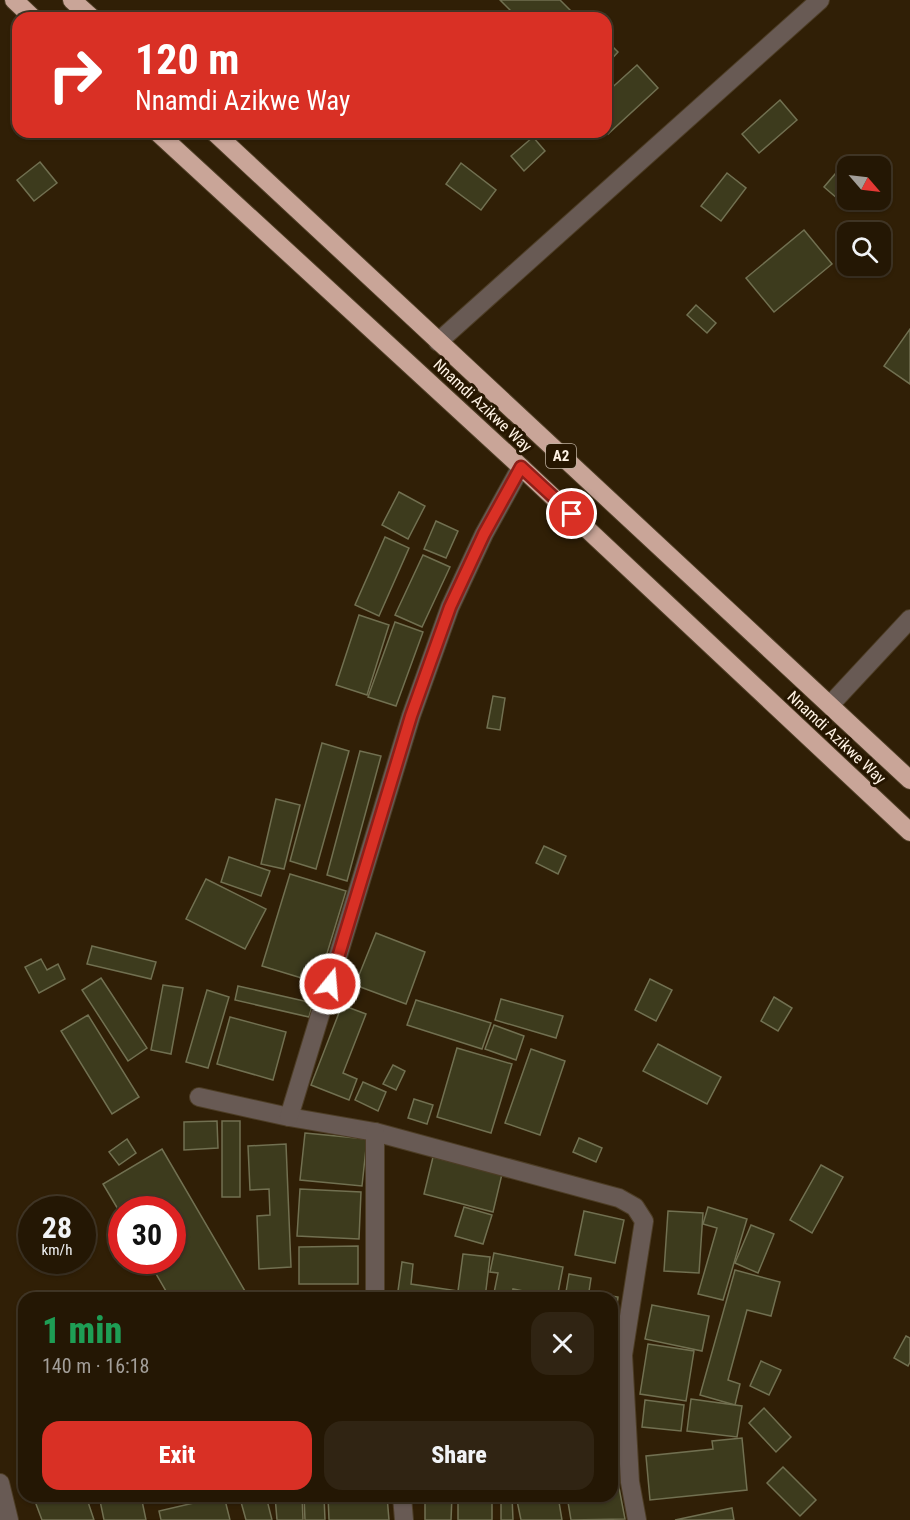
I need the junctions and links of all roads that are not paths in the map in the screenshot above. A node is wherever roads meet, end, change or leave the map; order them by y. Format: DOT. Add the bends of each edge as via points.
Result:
graph roads {
  1 [pos="14,0"];
  2 [pos="72,0"];
  3 [pos="820,0"];
  4 [pos="27,12"];
  5 [pos="85,12"];
  6 [pos="164,138"];
  7 [pos="220,138"];
  8 [pos="438,342"];
  9 [pos="521,467"];
  10 [pos="910,619"];
  11 [pos="830,705"];
  12 [pos="910,780"];
  13 [pos="910,832"];
  14 [pos="200,1097"];
  15 [pos="289,1117"];
  16 [pos="375,1132"];
  17 [pos="375,1292"];
  18 [pos="618,1349"];
  19 [pos="618,1364"];
  20 [pos="0,1483"];
  21 [pos="402,1502"];
  22 [pos="9,1520"];
  23 [pos="404,1520"];
  24 [pos="637,1520"];
  1 -- 4 [label="highway"];
  2 -- 5 [label="highway"];
  3 -- 8 [label="street"];
  6 -- 9 [label="highway, Nnamdi Azikwe Way / A2"];
  7 -- 8 [label="highway, Nnamdi Azikwe Way / A2"];
  8 -- 11 [label="highway, Nnamdi Azikwe Way / A2"];
  9 -- 13 [label="highway, Nnamdi Azikwe Way / A2"];
  9 -- 15 [label="street" via="450,607 411,716"];
  10 -- 11 [label="street"];
  11 -- 12 [label="highway, Nnamdi Azikwe Way / A2"];
  14 -- 15 [label="street"];
  15 -- 16 [label="street"];
  16 -- 17 [label="street"];
  16 -- 18 [label="street" via="619,1198 634,1207 644,1221"];
  19 -- 24 [label="street"];
  20 -- 22 [label="street"];
  21 -- 23 [label="street"];
}
